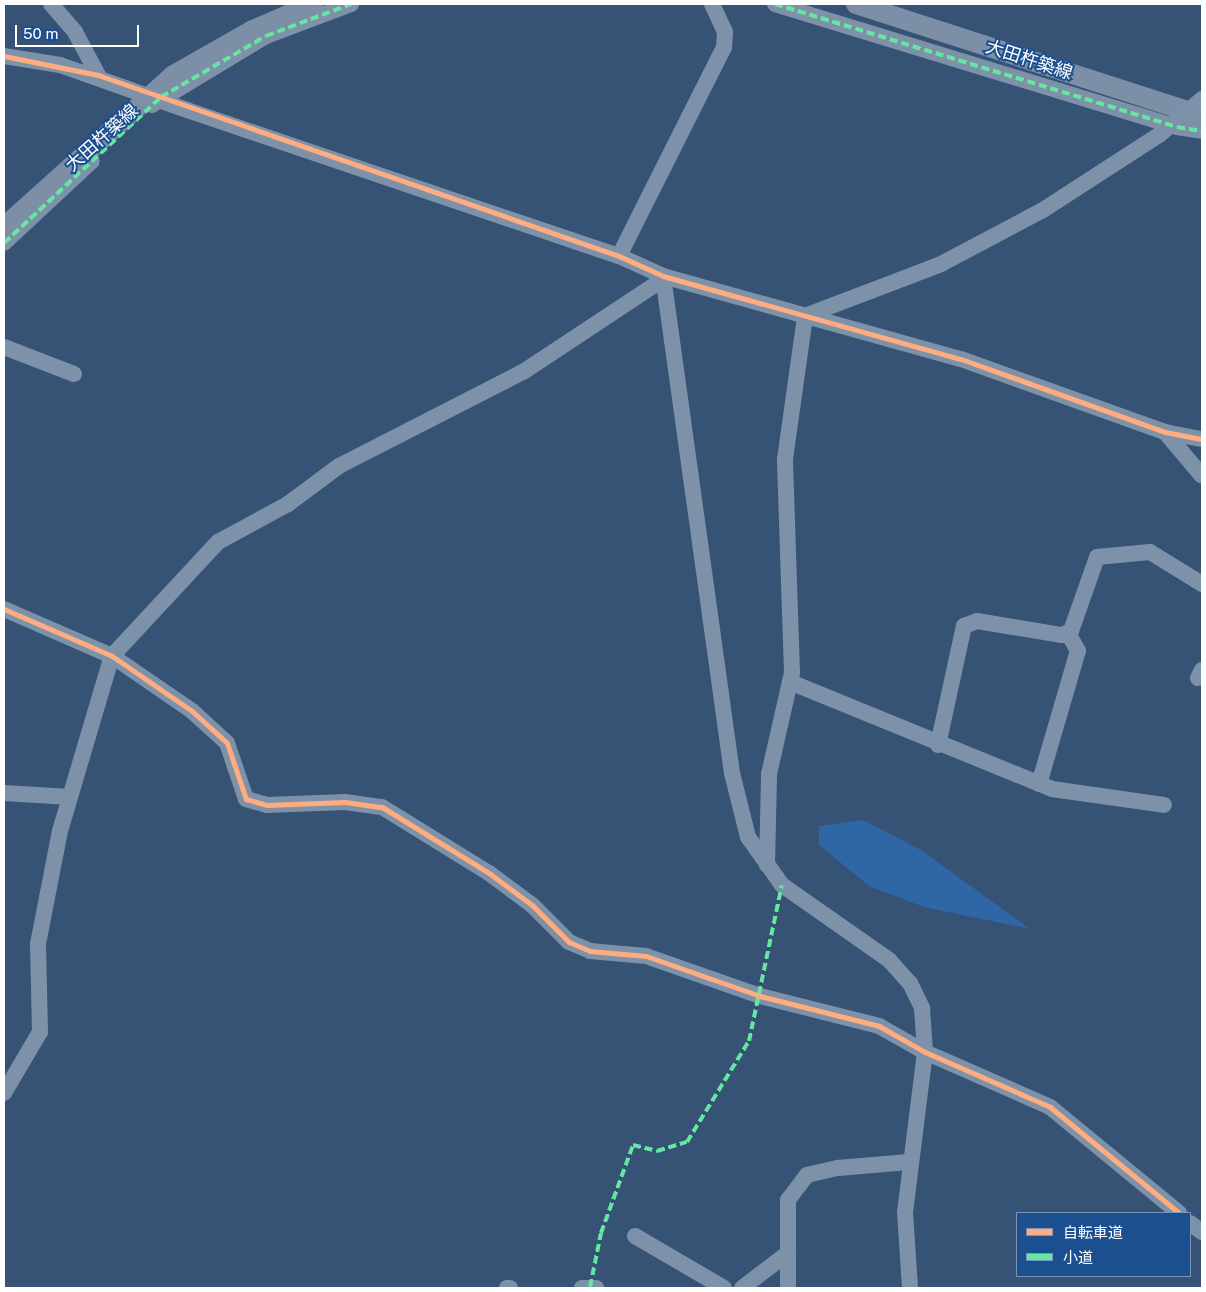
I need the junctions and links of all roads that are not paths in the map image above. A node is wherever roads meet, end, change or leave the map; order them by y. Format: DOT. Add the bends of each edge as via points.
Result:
graph roads {
  1 [pos="51,4"];
  2 [pos="314,4"];
  3 [pos="351,4"];
  4 [pos="712,4"];
  5 [pos="774,4"];
  6 [pos="856,4"];
  7 [pos="4,56"];
  8 [pos="98,75"];
  9 [pos="1202,99"];
  10 [pos="1202,116"];
  11 [pos="1202,131"];
  12 [pos="4,227"];
  13 [pos="4,243"];
  14 [pos="619,256"];
  15 [pos="663,278"];
  16 [pos="805,316"];
  17 [pos="4,347"];
  18 [pos="74,374"];
  19 [pos="1164,432"];
  20 [pos="1202,439"];
  21 [pos="1202,476"];
  22 [pos="1202,584"];
  23 [pos="4,609"];
  24 [pos="1068,633"];
  25 [pos="112,656"];
  26 [pos="790,682"];
  27 [pos="938,745"];
  28 [pos="1039,784"];
  29 [pos="4,793"];
  30 [pos="70,797"];
  31 [pos="1164,805"];
  32 [pos="767,864"];
  33 [pos="925,1052"];
  34 [pos="4,1093"];
  35 [pos="909,1162"];
  36 [pos="1178,1212"];
  37 [pos="1191,1224"];
  38 [pos="1202,1232"];
  39 [pos="635,1236"];
  40 [pos="788,1253"];
  41 [pos="582,1288"];
  42 [pos="596,1288"];
  43 [pos="724,1288"];
  44 [pos="742,1288"];
  45 [pos="788,1288"];
  46 [pos="910,1288"];
  1 -- 8 [label="street" via="75,32"];
  2 -- 12 [label="main road, 大田杵築線" via="253,30 172,76"];
  3 -- 13 [label="street" via="266,36 161,97"];
  4 -- 14 [label="street" via="725,32 724,47"];
  5 -- 11 [label="street" via="1177,127"];
  6 -- 10 [label="main road, 大田杵築線"];
  7 -- 8 [label="street"];
  8 -- 14 [label="street, bridge" via="188,110"];
  9 -- 16 [label="street, bridge" via="1158,135 1043,210 941,264"];
  14 -- 15 [label="street"];
  15 -- 16 [label="street"];
  15 -- 25 [label="street" via="523,372 340,466 288,504 218,542"];
  15 -- 32 [label="street" via="732,773 748,837"];
  16 -- 19 [label="street" via="961,359"];
  16 -- 26 [label="street" via="785,459"];
  17 -- 18 [label="street"];
  19 -- 20 [label="street"];
  19 -- 21 [label="street"];
  22 -- 24 [label="street" via="1150,552 1097,557"];
  23 -- 25 [label="street"];
  24 -- 27 [label="street" via="977,621 964,626"];
  24 -- 28 [label="street" via="1078,651"];
  25 -- 30 [label="street"];
  25 -- 33 [label="street" via="222,735 246,799 266,805 346,802 382,807 489,873 532,904 569,942 590,951 646,956 760,996 836,1011 880,1026"];
  26 -- 27 [label="street"];
  26 -- 32 [label="street" via="769,774"];
  27 -- 28 [label="street"];
  28 -- 31 [label="street" via="1093,797"];
  29 -- 30 [label="street"];
  30 -- 34 [label="street" via="38,944 40,1032"];
  32 -- 33 [label="street" via="782,885 889,960 910,983 922,1008"];
  33 -- 35 [label="street"];
  33 -- 36 [label="street" via="1050,1107"];
  35 -- 40 [label="street" via="838,1168 807,1175 788,1200"];
  35 -- 46 [label="street" via="905,1212"];
  37 -- 38 [label="street"];
  39 -- 43 [label="street"];
  40 -- 44 [label="street"];
  40 -- 45 [label="street"];
  41 -- 42 [label="street"];
}
